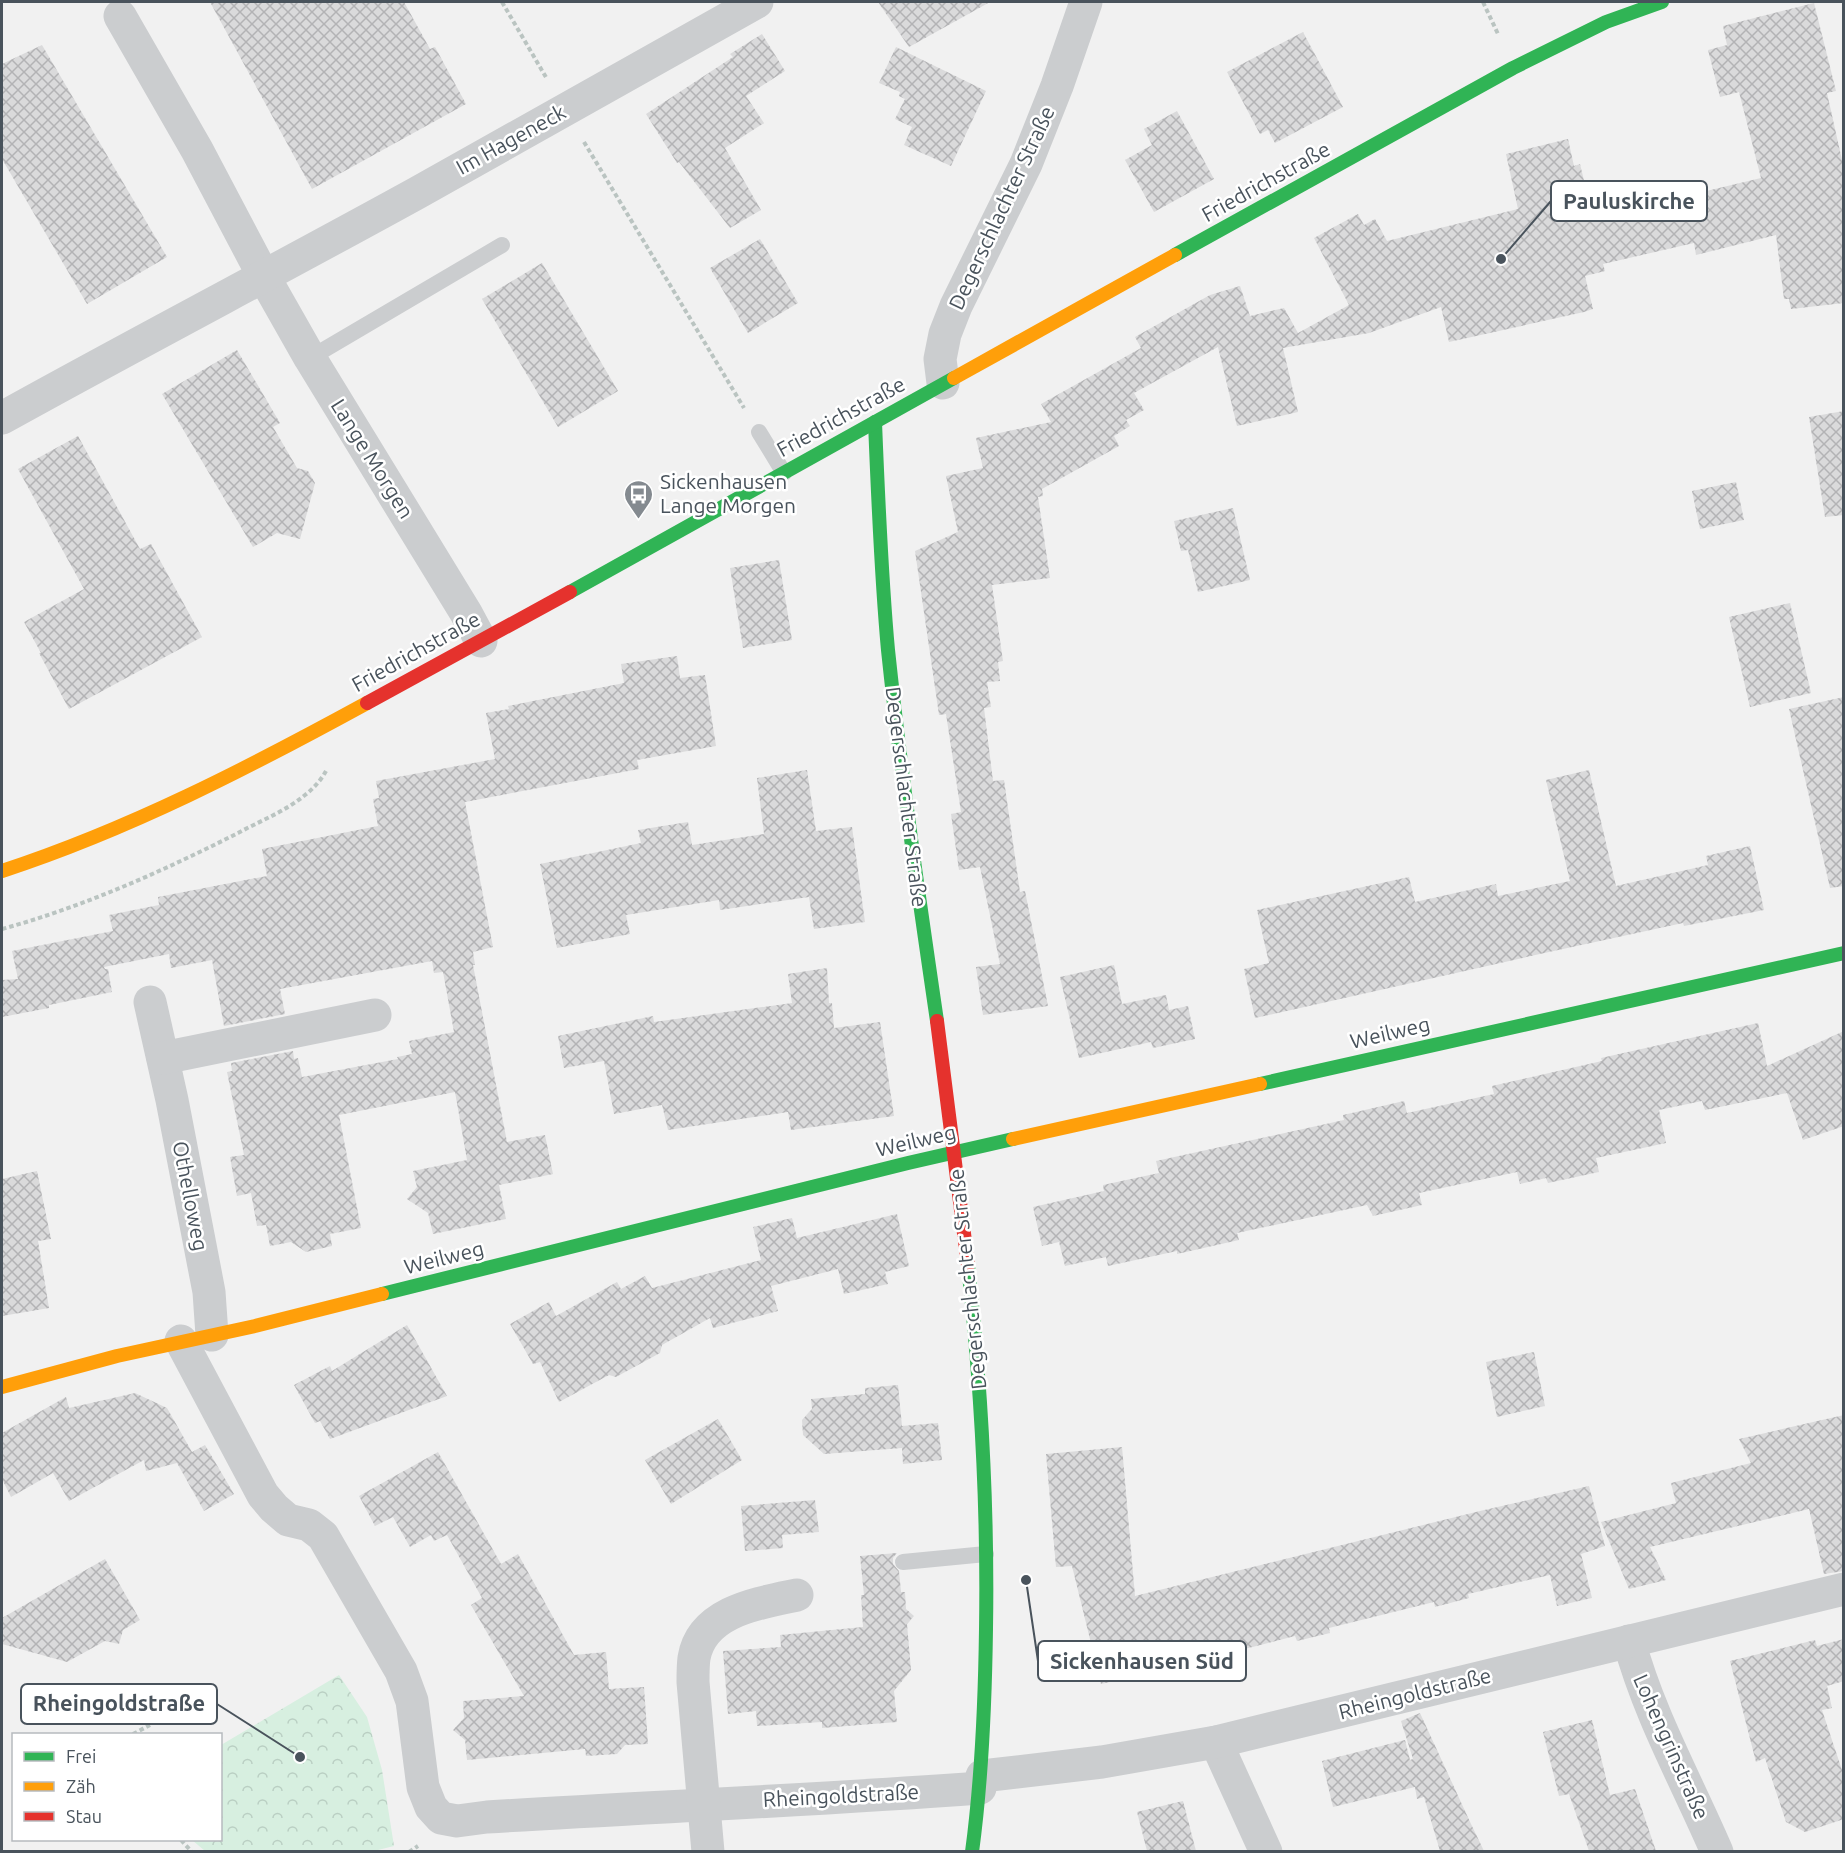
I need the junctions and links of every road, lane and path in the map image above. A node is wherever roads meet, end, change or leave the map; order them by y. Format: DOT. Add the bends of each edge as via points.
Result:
graph roads {
  1 [pos="502,2"];
  2 [pos="757,2"];
  3 [pos="1086,2"];
  4 [pos="1662,2"];
  5 [pos="120,15"];
  6 [pos="566,110"];
  7 [pos="502,245"];
  8 [pos="264,277"];
  9 [pos="310,358"];
  10 [pos="943,383"];
  11 [pos="2,418"];
  12 [pos="875,422"];
  13 [pos="759,432"];
  14 [pos="784,473"];
  15 [pos="481,641"];
  16 [pos="333,722"];
  17 [pos="2,871"];
  18 [pos="2,929"];
  19 [pos="1844,953"];
  20 [pos="150,1002"];
  21 [pos="375,1015"];
  22 [pos="163,1058"];
  23 [pos="955,1153"];
  24 [pos="197,1338"];
  25 [pos="2,1387"];
  26 [pos="986,1554"];
  27 [pos="903,1562"];
  28 [pos="1844,1589"];
  29 [pos="797,1595"];
  30 [pos="1629,1641"];
  31 [pos="150,1725"];
  32 [pos="135,1733"];
  33 [pos="1216,1742"];
  34 [pos="981,1782"];
  35 [pos="703,1803"];
  36 [pos="708,1851"];
  37 [pos="972,1851"];
  38 [pos="1266,1851"];
  39 [pos="1717,1851"];
  1 -- 6 [label="path"];
  2 -- 6 [label="street, Im Hageneck"];
  3 -- 10 [label="street, Degerschlachter Straße" via="1026,164 945,334 940,359"];
  4 -- 10 [label="street, Friedrichstraße" via="1606,22 1513,68"];
  5 -- 8 [label="street, Lange Morgen"];
  6 -- 8 [label="street, Im Hageneck"];
  6 -- 13 [label="path"];
  7 -- 9 [label="lane"];
  8 -- 9 [label="street, Lange Morgen"];
  8 -- 11 [label="street"];
  9 -- 15 [label="street, Lange Morgen"];
  10 -- 12 [label="street, Friedrichstraße"];
  12 -- 14 [label="street, Friedrichstraße"];
  12 -- 23 [label="street, Degerschlachter Straße" via="880,561 893,696"];
  13 -- 14 [label="lane"];
  14 -- 15 [label="street, Friedrichstraße"];
  15 -- 16 [label="street, Friedrichstraße"];
  16 -- 17 [label="street, Friedrichstraße" via="129,824"];
  16 -- 18 [label="path" via="330,762 321,780 304,796 201,852 133,883"];
  19 -- 23 [label="street, Weilweg"];
  20 -- 22 [label="street, Othelloweg"];
  21 -- 22 [label="street"];
  22 -- 24 [label="street, Othelloweg" via="209,1292"];
  23 -- 24 [label="street, Weilweg"];
  23 -- 26 [label="street, Degerschlachter Straße" via="981,1390"];
  24 -- 25 [label="street, Weilweg"];
  24 -- 35 [label="street, Rheingoldstraße" via="263,1495 288,1520 309,1525 323,1536 401,1671 412,1701 423,1787 431,1807 441,1818 457,1821"];
  26 -- 27 [label="lane"];
  26 -- 34 [label="street, Degerschlachter Straße"];
  28 -- 30 [label="street, Rheingoldstraße"];
  29 -- 35 [label="street" via="728,1614 703,1635 694,1657 693,1682"];
  30 -- 33 [label="street, Rheingoldstraße"];
  30 -- 39 [label="street, Lohengrinstraße" via="1648,1702"];
  31 -- 32 [label="path"];
  33 -- 34 [label="street, Rheingoldstraße"];
  33 -- 38 [label="street"];
  34 -- 35 [label="street, Rheingoldstraße"];
  34 -- 37 [label="street, Degerschlachter Straße"];
  35 -- 36 [label="street"];
}
